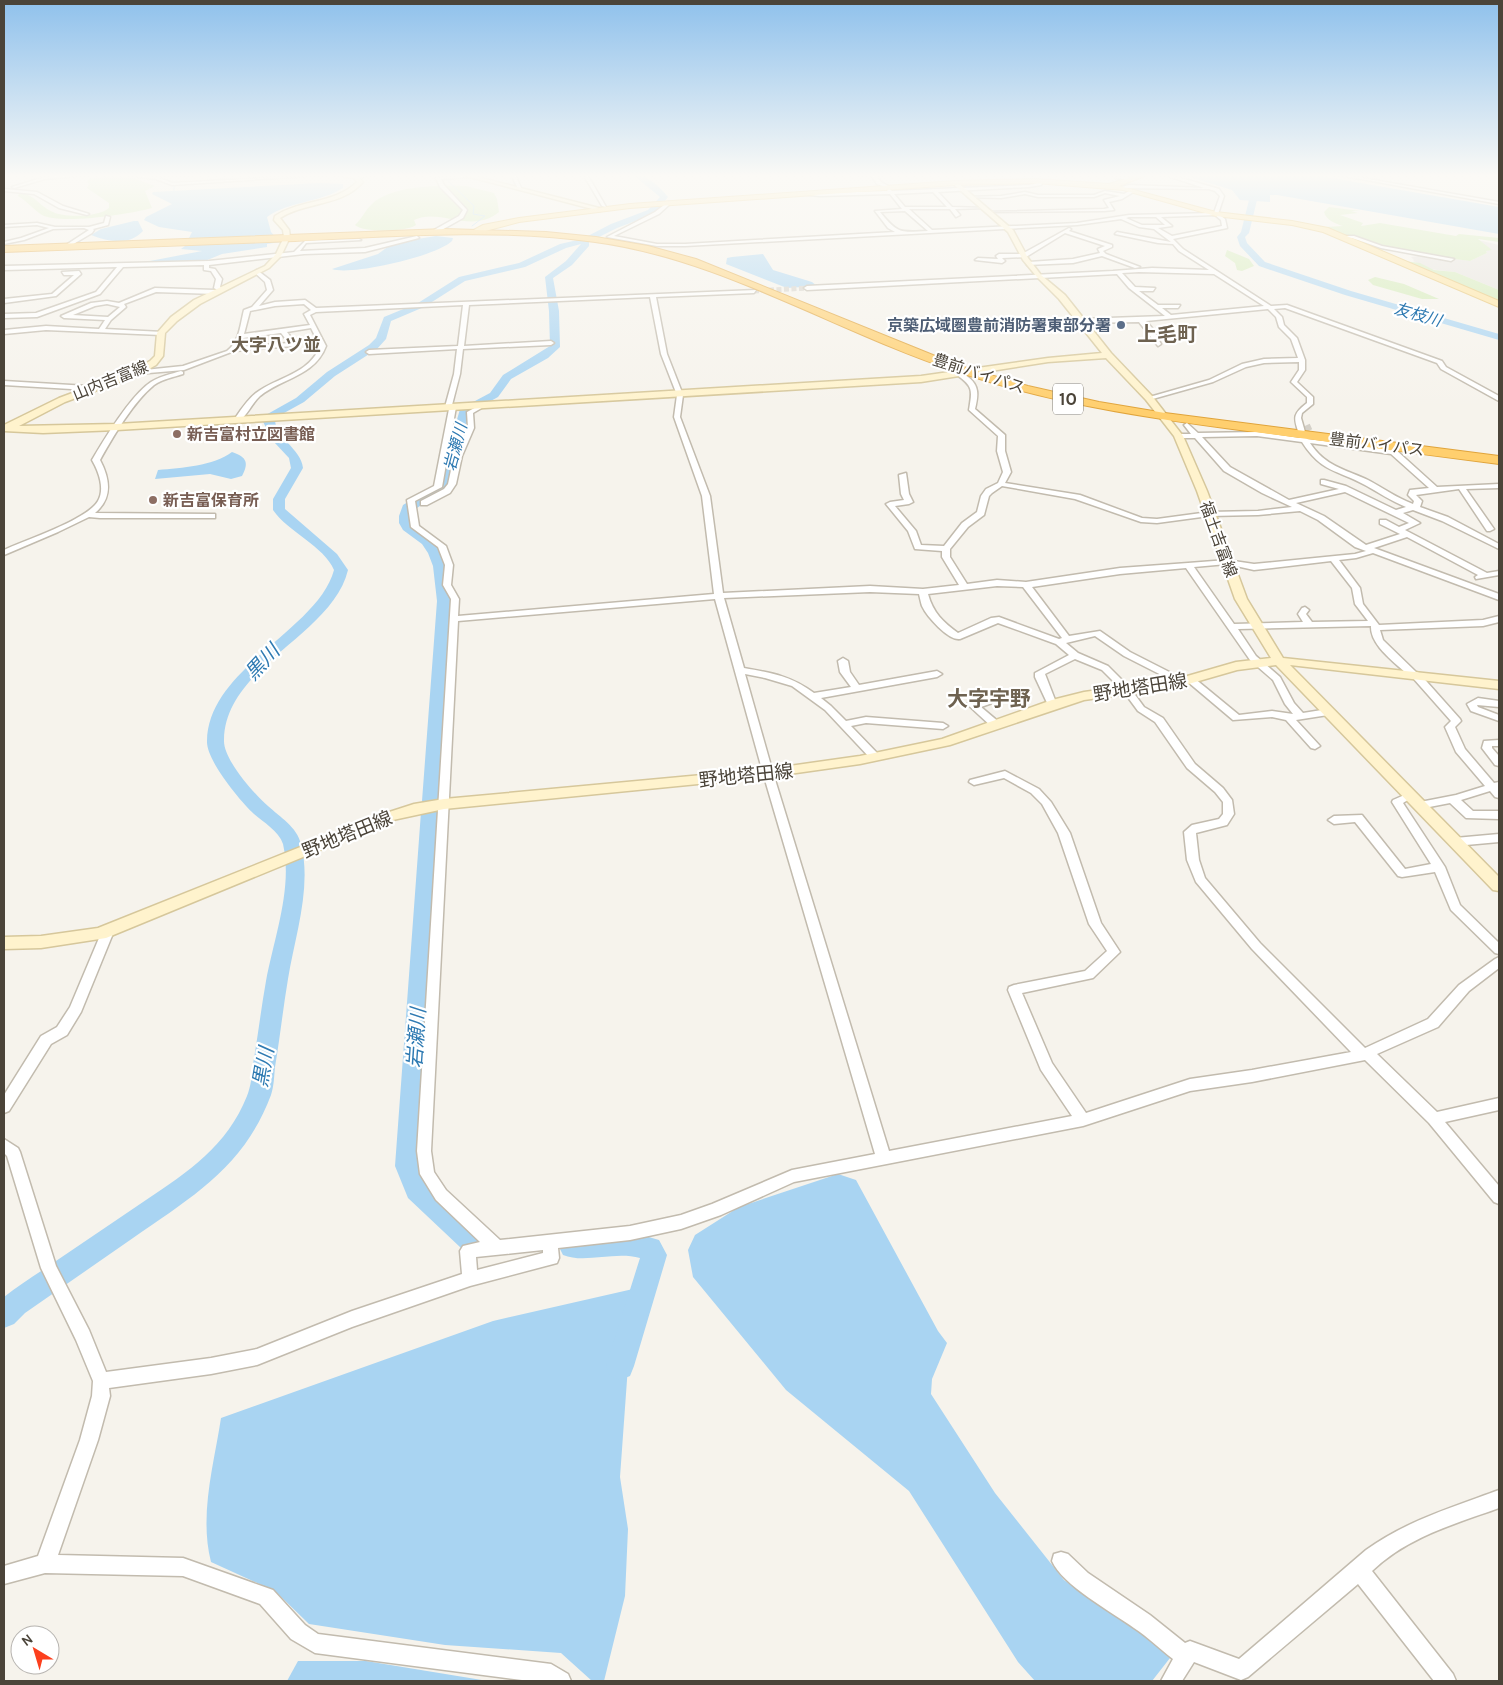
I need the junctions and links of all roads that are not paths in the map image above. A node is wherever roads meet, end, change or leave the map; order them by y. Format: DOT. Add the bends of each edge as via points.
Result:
graph roads {
  1 [pos="296,253"];
  2 [pos="305,253"];
  3 [pos="667,253"];
  4 [pos="1023,253"];
  5 [pos="1034,253"];
  6 [pos="1189,253"];
  7 [pos="1380,253"];
  8 [pos="1414,253"];
  9 [pos="1102,254"];
  10 [pos="279,255"];
  11 [pos="1026,258"];
  12 [pos="1451,259"];
  13 [pos="978,260"];
  14 [pos="207,263"];
  15 [pos="122,264"];
  16 [pos="26,267"];
  17 [pos="4,268"];
  18 [pos="1141,268"];
  19 [pos="257,272"];
  20 [pos="1118,272"];
  21 [pos="1215,272"];
  22 [pos="18,274"];
  23 [pos="4,275"];
  24 [pos="1039,276"];
  25 [pos="807,288"];
  26 [pos="1135,289"];
  27 [pos="1153,289"];
  28 [pos="218,291"];
  29 [pos="754,291"];
  30 [pos="653,296"];
  31 [pos="36,298"];
  32 [pos="4,301"];
  33 [pos="466,303"];
  34 [pos="120,304"];
  35 [pos="1499,304"];
  36 [pos="1178,306"];
  37 [pos="255,307"];
  38 [pos="1157,307"];
  39 [pos="1269,307"];
  40 [pos="315,310"];
  41 [pos="20,315"];
  42 [pos="4,316"];
  43 [pos="71,317"];
  44 [pos="1170,317"];
  45 [pos="109,319"];
  46 [pos="1142,320"];
  47 [pos="1080,321"];
  48 [pos="57,324"];
  49 [pos="4,326"];
  50 [pos="314,326"];
  51 [pos="101,330"];
  52 [pos="283,331"];
  53 [pos="4,332"];
  54 [pos="161,333"];
  55 [pos="239,337"];
  56 [pos="551,343"];
  57 [pos="1158,344"];
  58 [pos="461,348"];
  59 [pos="234,349"];
  60 [pos="369,352"];
  61 [pos="1108,355"];
  62 [pos="1302,360"];
  63 [pos="184,368"];
  64 [pos="137,372"];
  65 [pos="969,372"];
  66 [pos="4,383"];
  67 [pos="88,388"];
  68 [pos="680,395"];
  69 [pos="1149,398"];
  70 [pos="1499,399"];
  71 [pos="479,406"];
  72 [pos="450,407"];
  73 [pos="1162,414"];
  74 [pos="237,420"];
  75 [pos="1187,424"];
  76 [pos="117,427"];
  77 [pos="5,429"];
  78 [pos="1304,432"];
  79 [pos="1178,436"];
  80 [pos="1198,437"];
  81 [pos="1315,443"];
  82 [pos="1499,456"];
  83 [pos="1499,460"];
  84 [pos="1327,466"];
  85 [pos="903,475"];
  86 [pos="1324,482"];
  87 [pos="1364,482"];
  88 [pos="1001,484"];
  89 [pos="1499,486"];
  90 [pos="1461,487"];
  91 [pos="1344,489"];
  92 [pos="1435,489"];
  93 [pos="1289,502"];
  94 [pos="412,505"];
  95 [pos="1303,508"];
  96 [pos="1412,508"];
  97 [pos="1396,513"];
  98 [pos="88,514"];
  99 [pos="1209,514"];
  100 [pos="212,516"];
  101 [pos="1383,522"];
  102 [pos="1490,529"];
  103 [pos="1398,530"];
  104 [pos="1406,535"];
  105 [pos="1499,547"];
  106 [pos="946,548"];
  107 [pos="1368,550"];
  108 [pos="4,553"];
  109 [pos="1334,559"];
  110 [pos="1227,562"];
  111 [pos="1188,565"];
  112 [pos="1499,573"];
  113 [pos="1486,575"];
  114 [pos="1467,584"];
  115 [pos="1026,585"];
  116 [pos="964,586"];
  117 [pos="924,592"];
  118 [pos="719,596"];
  119 [pos="1499,597"];
  120 [pos="1306,610"];
  121 [pos="454,619"];
  122 [pos="1499,619"];
  123 [pos="1309,624"];
  124 [pos="1375,626"];
  125 [pos="1230,627"];
  126 [pos="1256,627"];
  127 [pos="1063,641"];
  128 [pos="1075,656"];
  129 [pos="842,661"];
  130 [pos="1279,661"];
  131 [pos="1259,663"];
  132 [pos="740,670"];
  133 [pos="938,674"];
  134 [pos="1415,675"];
  135 [pos="1187,681"];
  136 [pos="1499,685"];
  137 [pos="857,689"];
  138 [pos="1127,690"];
  139 [pos="811,698"];
  140 [pos="992,700"];
  141 [pos="1499,704"];
  142 [pos="1052,705"];
  143 [pos="1328,712"];
  144 [pos="1300,716"];
  145 [pos="1289,718"];
  146 [pos="1499,718"];
  147 [pos="844,725"];
  148 [pos="996,725"];
  149 [pos="944,726"];
  150 [pos="1499,743"];
  151 [pos="1315,746"];
  152 [pos="875,757"];
  153 [pos="1499,762"];
  154 [pos="768,773"];
  155 [pos="974,782"];
  156 [pos="1495,785"];
  157 [pos="1499,795"];
  158 [pos="1409,796"];
  159 [pos="1453,798"];
  160 [pos="444,804"];
  161 [pos="1419,805"];
  162 [pos="1499,815"];
  163 [pos="1334,820"];
  164 [pos="1499,838"];
  165 [pos="1455,842"];
  166 [pos="1439,867"];
  167 [pos="1499,886"];
  168 [pos="108,931"];
  169 [pos="4,943"];
  170 [pos="1499,950"];
  171 [pos="1498,965"];
  172 [pos="1365,1054"];
  173 [pos="1499,1104"];
  174 [pos="4,1106"];
  175 [pos="1434,1119"];
  176 [pos="1083,1120"];
  177 [pos="4,1145"];
  178 [pos="884,1159"];
  179 [pos="1499,1197"];
  180 [pos="550,1242"];
  181 [pos="496,1247"];
  182 [pos="470,1279"];
  183 [pos="101,1381"];
  184 [pos="1499,1499"];
  185 [pos="1061,1561"];
  186 [pos="45,1564"];
  187 [pos="1359,1570"];
  188 [pos="4,1575"];
  189 [pos="1186,1657"];
  190 [pos="561,1681"];
  191 [pos="1171,1681"];
  192 [pos="1446,1681"];
  1 -- 2 [label="street"];
  1 -- 10 [label="street"];
  3 -- 65 [label="highway, 豊前バイパス / 10" via="713,268"];
  4 -- 11 [label="main road, 福土吉富線"];
  5 -- 11 [label="street"];
  6 -- 21 [label="street"];
  7 -- 35 [label="main road"];
  8 -- 12 [label="street"];
  9 -- 11 [label="street" via="1073,261"];
  9 -- 18 [label="street"];
  10 -- 14 [label="street"];
  10 -- 19 [label="main road"];
  11 -- 13 [label="street" via="1000,256 1002,260"];
  11 -- 24 [label="main road, 福土吉富線"];
  14 -- 15 [label="street"];
  14 -- 28 [label="street" via="206,269 213,270 219,279"];
  15 -- 16 [label="street"];
  15 -- 41 [label="street" via="98,293 37,315"];
  16 -- 17 [label="street"];
  16 -- 22 [label="street"];
  18 -- 20 [label="street"];
  18 -- 21 [label="street" via="1160,266 1181,273"];
  19 -- 28 [label="main road"];
  19 -- 37 [label="street" via="268,281 270,290"];
  20 -- 24 [label="street"];
  20 -- 26 [label="street"];
  21 -- 39 [label="street"];
  22 -- 23 [label="street"];
  22 -- 31 [label="street" via="79,273 54,295"];
  24 -- 25 [label="street"];
  24 -- 47 [label="main road, 福土吉富線" via="1062,297"];
  26 -- 27 [label="street"];
  26 -- 38 [label="street"];
  28 -- 34 [label="street" via="148,291"];
  28 -- 54 [label="main road" via="184,311"];
  29 -- 30 [label="street"];
  30 -- 33 [label="street"];
  30 -- 68 [label="street" via="664,354"];
  31 -- 32 [label="street"];
  31 -- 41 [label="street"];
  33 -- 40 [label="street"];
  33 -- 58 [label="street"];
  34 -- 43 [label="street" via="96,302 80,312 64,316"];
  34 -- 45 [label="street" via="124,306"];
  36 -- 38 [label="street"];
  37 -- 40 [label="street" via="305,302"];
  37 -- 55 [label="street" via="248,310 244,319 246,325"];
  38 -- 44 [label="street"];
  39 -- 44 [label="street"];
  39 -- 62 [label="street" via="1279,316 1281,326 1294,338"];
  39 -- 70 [label="street" via="1292,308 1440,362 1443,368"];
  40 -- 50 [label="street" via="307,314"];
  41 -- 42 [label="street"];
  41 -- 49 [label="street"];
  43 -- 45 [label="street"];
  43 -- 48 [label="street"];
  44 -- 46 [label="street"];
  45 -- 51 [label="street"];
  46 -- 47 [label="street"];
  46 -- 57 [label="street"];
  47 -- 61 [label="main road, 福土吉富線"];
  50 -- 52 [label="street"];
  50 -- 74 [label="street" via="323,346 319,356 298,374 258,395"];
  51 -- 53 [label="street" via="46,328"];
  51 -- 54 [label="street"];
  52 -- 55 [label="street"];
  52 -- 59 [label="street" via="293,344"];
  54 -- 64 [label="main road, 山内吉富線" via="159,356"];
  55 -- 59 [label="street"];
  56 -- 58 [label="street"];
  58 -- 60 [label="street"];
  58 -- 72 [label="street"];
  59 -- 63 [label="street"];
  61 -- 65 [label="main road"];
  61 -- 69 [label="main road, 福土吉富線"];
  62 -- 69 [label="street" via="1244,365 1211,381"];
  62 -- 78 [label="street" via="1302,370 1294,382 1310,397 1310,404 1305,408 1308,411"];
  63 -- 64 [label="street"];
  63 -- 76 [label="street" via="186,372 152,384"];
  64 -- 67 [label="main road, 山内吉富線"];
  65 -- 68 [label="main road" via="921,379"];
  65 -- 73 [label="highway, 豊前バイパス / 10"];
  65 -- 88 [label="street" via="976,399 972,410 1002,435 1001,451 1007,472"];
  66 -- 67 [label="street"];
  67 -- 77 [label="main road, 山内吉富線"];
  68 -- 71 [label="main road"];
  68 -- 118 [label="street" via="677,417 706,496"];
  69 -- 73 [label="main road, 福土吉富線"];
  71 -- 72 [label="main road"];
  71 -- 94 [label="street" via="470,412 471,428 458,456 452,484 447,491"];
  72 -- 74 [label="main road"];
  72 -- 94 [label="street" via="438,487"];
  73 -- 78 [label="highway, 豊前バイパス / 10"];
  73 -- 79 [label="main road, 福土吉富線"];
  74 -- 76 [label="main road"];
  75 -- 80 [label="street"];
  76 -- 77 [label="main road"];
  76 -- 98 [label="street" via="96,460 104,474 104,495 100,504"];
  78 -- 80 [label="street"];
  78 -- 82 [label="highway, 豊前バイパス / 10"];
  78 -- 83 [label="highway, 豊前バイパス / 10"];
  78 -- 84 [label="street" via="1312,452"];
  78 -- 92 [label="street" via="1393,452"];
  79 -- 80 [label="street"];
  79 -- 99 [label="main road, 福土吉富線"];
  80 -- 93 [label="street" via="1227,468"];
  81 -- 84 [label="street" via="1330,463"];
  84 -- 87 [label="street"];
  85 -- 106 [label="street" via="909,502 890,504 894,512 912,531 918,547"];
  86 -- 91 [label="street"];
  87 -- 91 [label="street"];
  87 -- 96 [label="street"];
  88 -- 99 [label="street" via="1077,497 1140,520"];
  88 -- 106 [label="street" via="989,491 981,513 965,525"];
  89 -- 90 [label="street"];
  90 -- 92 [label="street"];
  90 -- 102 [label="street"];
  91 -- 93 [label="street"];
  91 -- 97 [label="street"];
  92 -- 96 [label="street" via="1413,492 1418,505"];
  93 -- 95 [label="street"];
  94 -- 121 [label="street" via="415,527 442,546 449,565 447,585 455,599"];
  95 -- 99 [label="street"];
  95 -- 107 [label="street"];
  96 -- 97 [label="street"];
  96 -- 105 [label="street" via="1445,520"];
  97 -- 103 [label="street" via="1416,523"];
  98 -- 100 [label="street"];
  98 -- 108 [label="street"];
  99 -- 110 [label="main road, 福土吉富線"];
  101 -- 103 [label="street"];
  103 -- 104 [label="street"];
  104 -- 107 [label="street"];
  104 -- 113 [label="street"];
  106 -- 116 [label="street" via="946,557"];
  107 -- 109 [label="street"];
  107 -- 114 [label="street"];
  109 -- 110 [label="street" via="1254,567"];
  109 -- 124 [label="street" via="1356,588 1359,604"];
  110 -- 111 [label="street"];
  110 -- 126 [label="main road, 福土吉富線"];
  111 -- 115 [label="street"];
  111 -- 125 [label="street"];
  112 -- 113 [label="street"];
  113 -- 114 [label="street"];
  114 -- 119 [label="street"];
  115 -- 116 [label="street"];
  115 -- 127 [label="street"];
  116 -- 117 [label="street"];
  117 -- 118 [label="street" via="870,589"];
  117 -- 127 [label="street" via="927,607 938,622 957,637 1000,620"];
  118 -- 121 [label="street"];
  118 -- 132 [label="street"];
  120 -- 123 [label="street" via="1302,614"];
  121 -- 160 [label="street"];
  122 -- 124 [label="street" via="1483,623"];
  123 -- 124 [label="street"];
  123 -- 126 [label="street"];
  124 -- 134 [label="street" via="1379,641"];
  125 -- 126 [label="street"];
  125 -- 131 [label="street"];
  126 -- 130 [label="main road, 福土吉富線"];
  127 -- 128 [label="street"];
  127 -- 135 [label="street" via="1097,633 1127,654"];
  128 -- 138 [label="street" via="1105,668"];
  128 -- 142 [label="street" via="1040,673"];
  129 -- 137 [label="street" via="845,672"];
  130 -- 131 [label="main road, 野地塔田線"];
  130 -- 134 [label="main road, 野地塔田線"];
  130 -- 143 [label="main road, 福土吉富線"];
  131 -- 135 [label="main road, 野地塔田線" via="1236,666"];
  131 -- 144 [label="street" via="1277,679"];
  132 -- 139 [label="street" via="795,684"];
  132 -- 154 [label="street"];
  133 -- 137 [label="street"];
  134 -- 136 [label="main road, 野地塔田線"];
  134 -- 156 [label="street" via="1456,721 1450,727 1460,750"];
  135 -- 138 [label="main road, 野地塔田線"];
  135 -- 145 [label="street" via="1238,718 1272,714"];
  137 -- 139 [label="street"];
  138 -- 142 [label="main road, 野地塔田線" via="1084,696"];
  138 -- 172 [label="street" via="1141,709 1159,720 1190,766 1219,790 1228,802 1229,814 1223,822 1190,832 1193,860 1200,879 1256,946"];
  139 -- 147 [label="street" via="828,708"];
  140 -- 148 [label="street" via="973,705"];
  141 -- 146 [label="street" via="1478,701 1472,704 1474,709"];
  142 -- 148 [label="main road, 野地塔田線"];
  143 -- 144 [label="street"];
  143 -- 158 [label="main road, 福土吉富線"];
  144 -- 145 [label="street"];
  145 -- 151 [label="street"];
  147 -- 149 [label="street" via="866,720"];
  147 -- 152 [label="street"];
  148 -- 152 [label="main road, 野地塔田線" via="945,742"];
  150 -- 153 [label="street" via="1488,743 1487,748"];
  152 -- 154 [label="main road, 野地塔田線"];
  154 -- 160 [label="main road, 野地塔田線"];
  154 -- 178 [label="street"];
  155 -- 176 [label="street" via="1004,774 1035,791 1046,802 1064,833 1095,924 1114,952 1090,975 1014,990 1046,1066"];
  156 -- 157 [label="street"];
  156 -- 159 [label="street"];
  158 -- 161 [label="main road, 福土吉富線"];
  158 -- 166 [label="street" via="1397,802"];
  159 -- 161 [label="street"];
  159 -- 162 [label="street" via="1470,815"];
  160 -- 168 [label="main road, 野地塔田線" via="388,817"];
  160 -- 181 [label="street" via="424,1151 427,1174 441,1195"];
  161 -- 165 [label="main road, 福土吉富線"];
  163 -- 166 [label="street" via="1358,818 1402,873"];
  164 -- 165 [label="street"];
  165 -- 167 [label="main road, 福土吉富線"];
  166 -- 170 [label="street" via="1455,907"];
  168 -- 169 [label="main road, 野地塔田線" via="74,938"];
  168 -- 174 [label="street" via="76,1008 62,1031 46,1040"];
  171 -- 172 [label="street" via="1464,988 1433,1023"];
  172 -- 175 [label="street"];
  172 -- 176 [label="street" via="1190,1085"];
  173 -- 175 [label="street"];
  175 -- 179 [label="street"];
  176 -- 178 [label="street"];
  177 -- 183 [label="street" via="13,1152 49,1268"];
  178 -- 180 [label="street" via="792,1176 681,1222 630,1233"];
  180 -- 181 [label="street"];
  180 -- 182 [label="street" via="551,1258"];
  181 -- 182 [label="street" via="468,1251"];
  182 -- 183 [label="street" via="352,1319 257,1357"];
  183 -- 186 [label="street" via="101,1396 89,1440"];
  184 -- 187 [label="street" via="1425,1527 1372,1555"];
  185 -- 189 [label="street" via="1081,1580 1143,1622"];
  186 -- 188 [label="street"];
  186 -- 190 [label="street" via="182,1567 266,1597 298,1632 315,1643 551,1674"];
  187 -- 189 [label="street" via="1241,1670 1190,1651"];
  187 -- 192 [label="street"];
  189 -- 191 [label="street"];
}
